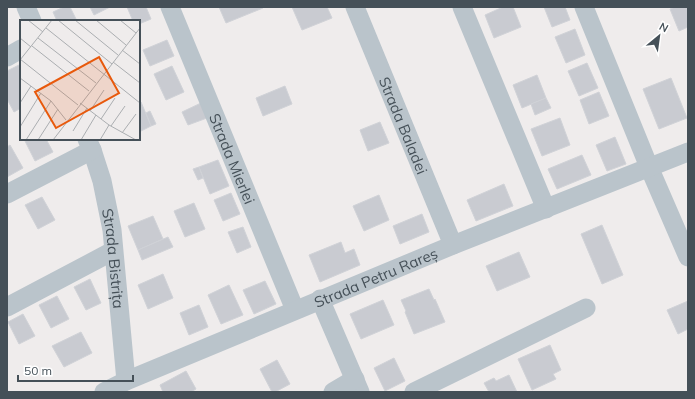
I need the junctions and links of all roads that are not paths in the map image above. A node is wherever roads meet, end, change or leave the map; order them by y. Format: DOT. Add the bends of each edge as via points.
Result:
graph roads {
  1 [pos="26,7"];
  2 [pos="170,7"];
  3 [pos="355,7"];
  4 [pos="462,7"];
  5 [pos="584,7"];
  6 [pos="32,20"];
  7 [pos="20,50"];
  8 [pos="7,57"];
  9 [pos="90,145"];
  10 [pos="688,152"];
  11 [pos="649,167"];
  12 [pos="7,194"];
  13 [pos="546,209"];
  14 [pos="453,245"];
  15 [pos="113,251"];
  16 [pos="688,257"];
  17 [pos="320,299"];
  18 [pos="7,307"];
  19 [pos="586,308"];
  20 [pos="295,310"];
  21 [pos="126,381"];
  22 [pos="358,386"];
  23 [pos="104,392"];
  24 [pos="333,392"];
  25 [pos="414,392"];
  1 -- 6 [label="street"];
  2 -- 20 [label="street, Strada Mierlei"];
  3 -- 14 [label="street, Strada Baladei"];
  4 -- 13 [label="street"];
  5 -- 11 [label="street"];
  7 -- 8 [label="street"];
  9 -- 12 [label="street"];
  9 -- 15 [label="street, Strada Bistrița" via="102,181 112,230"];
  10 -- 11 [label="street, Strada Petru Rareș"];
  11 -- 13 [label="street, Strada Petru Rareș"];
  11 -- 16 [label="street"];
  13 -- 14 [label="street, Strada Petru Rareș"];
  14 -- 17 [label="street, Strada Petru Rareș"];
  15 -- 18 [label="street"];
  15 -- 21 [label="street, Strada Bistrița"];
  17 -- 20 [label="street, Strada Petru Rareș"];
  17 -- 22 [label="street"];
  19 -- 25 [label="street"];
  20 -- 21 [label="street, Strada Petru Rareș"];
  21 -- 23 [label="street, Strada Petru Rareș"];
  22 -- 24 [label="street"];
}
